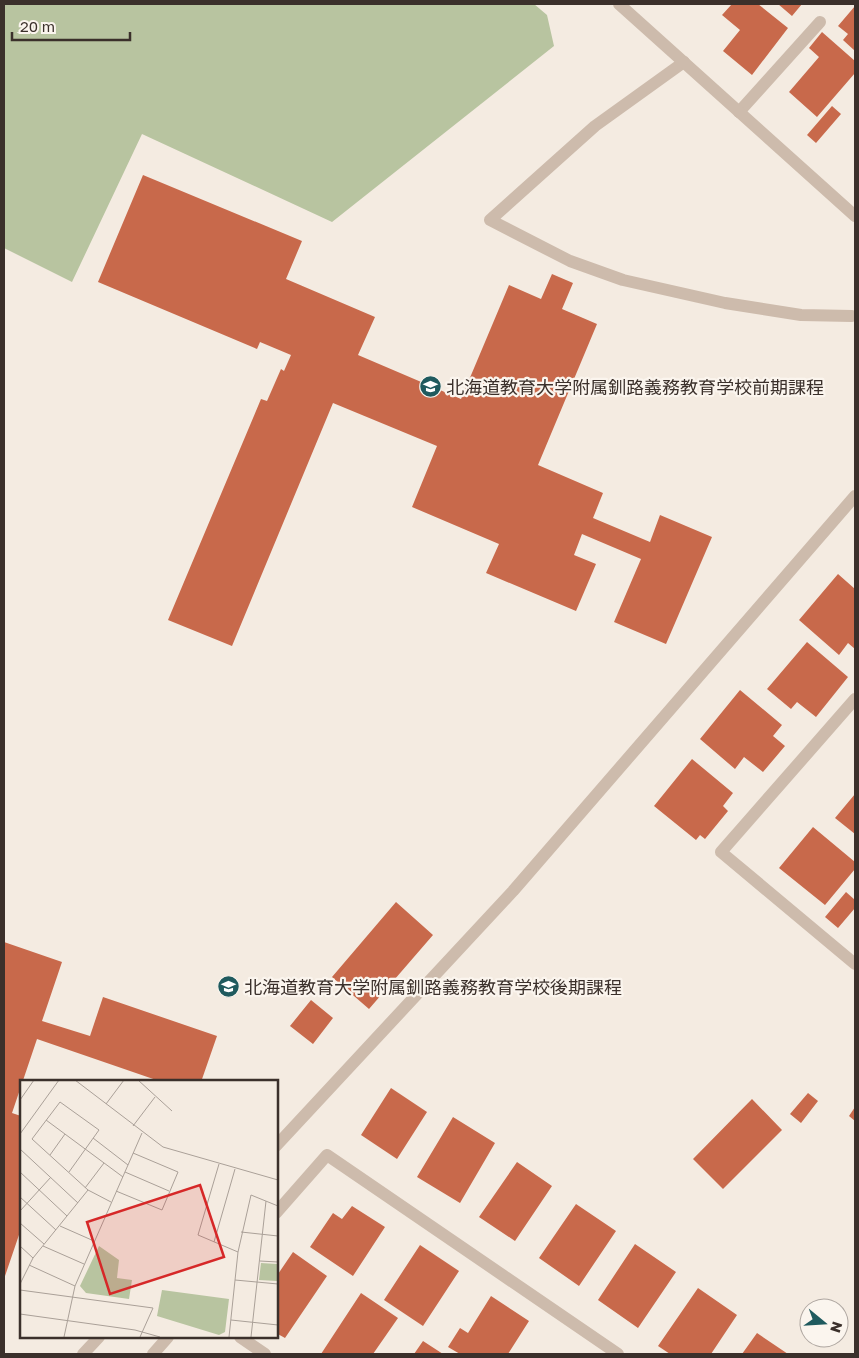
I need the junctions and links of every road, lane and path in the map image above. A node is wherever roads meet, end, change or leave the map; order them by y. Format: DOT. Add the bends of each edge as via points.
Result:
graph roads {
  1 [pos="628,6"];
  2 [pos="820,22"];
  3 [pos="684,62"];
  4 [pos="739,112"];
  5 [pos="855,216"];
  6 [pos="854,316"];
  7 [pos="855,496"];
  8 [pos="855,698"];
  9 [pos="855,964"];
  10 [pos="278,1144"];
  11 [pos="278,1211"];
  12 [pos="98,1338"];
  13 [pos="167,1338"];
  14 [pos="241,1338"];
  15 [pos="83,1354"];
  16 [pos="152,1354"];
  17 [pos="265,1354"];
  18 [pos="618,1354"];
  1 -- 3 [label="street"];
  2 -- 4 [label="street"];
  3 -- 4 [label="street"];
  3 -- 6 [label="street" via="596,126 490,220 570,261 622,280 725,303 801,315"];
  4 -- 5 [label="street"];
  7 -- 10 [label="street" via="513,891"];
  8 -- 9 [label="street" via="721,852"];
  11 -- 18 [label="street" via="327,1155"];
  12 -- 15 [label="street"];
  13 -- 16 [label="street"];
  14 -- 17 [label="street"];
}
